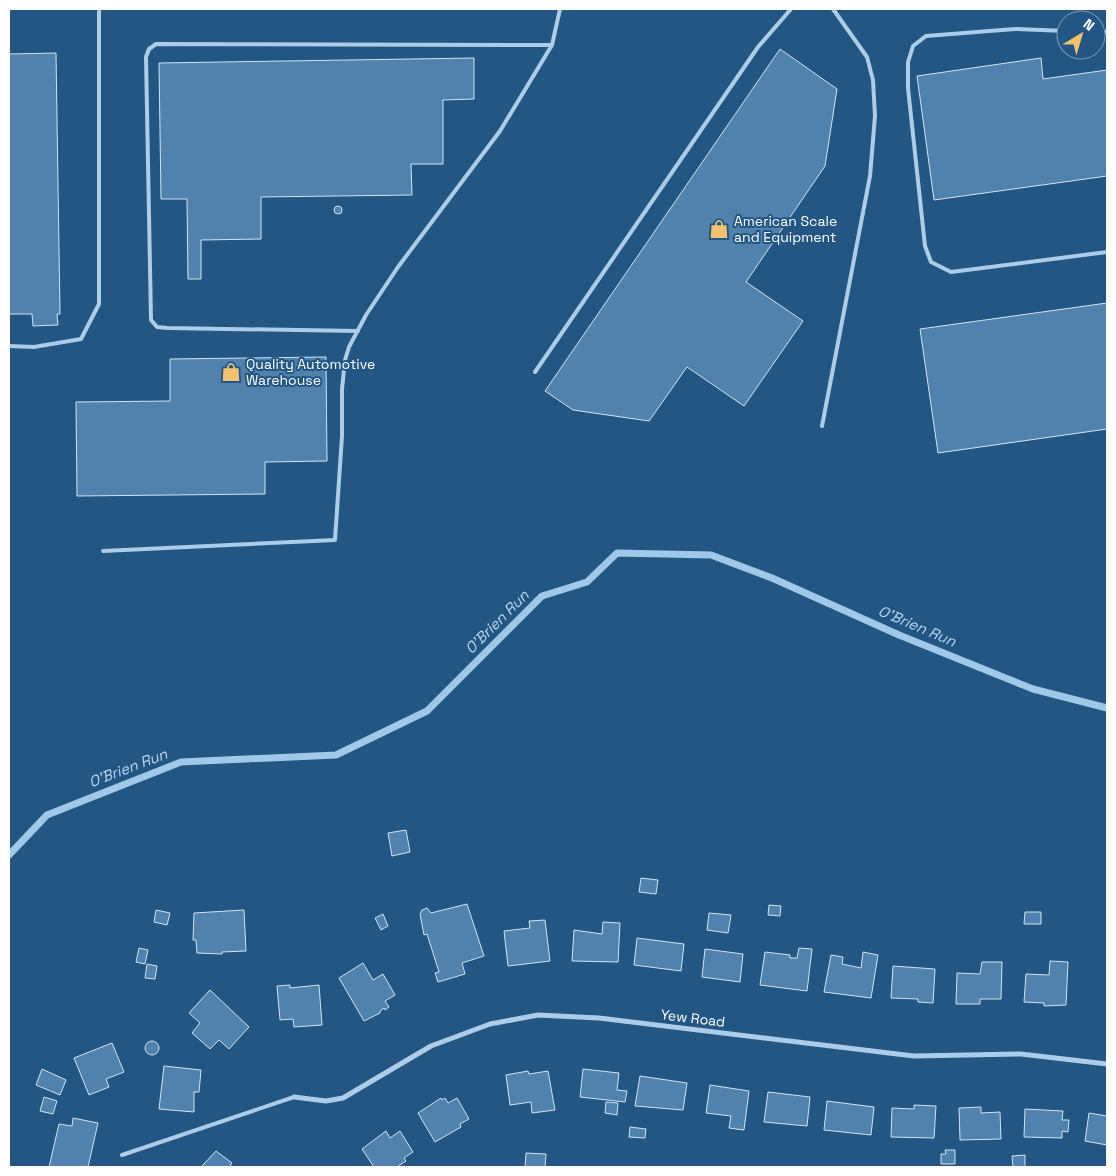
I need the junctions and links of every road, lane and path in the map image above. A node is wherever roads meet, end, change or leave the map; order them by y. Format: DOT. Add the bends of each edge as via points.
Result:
graph roads {
  1 [pos="99,9"];
  2 [pos="560,9"];
  3 [pos="791,9"];
  4 [pos="833,9"];
  5 [pos="1056,31"];
  6 [pos="552,45"];
  7 [pos="1107,252"];
  8 [pos="358,331"];
  9 [pos="9,346"];
  10 [pos="535,372"];
  11 [pos="822,426"];
  12 [pos="103,552"];
  13 [pos="1107,1064"];
  14 [pos="294,1097"];
  15 [pos="122,1155"];
  1 -- 9 [label="lane" via="99,304 81,339 34,347"];
  2 -- 6 [label="lane"];
  3 -- 10 [label="lane" via="741,71"];
  4 -- 11 [label="lane" via="868,56 875,116 870,176"];
  5 -- 7 [label="lane" via="1015,29 926,36 913,46 908,62 908,88 925,246 931,262 951,272"];
  6 -- 8 [label="lane" via="500,131 398,267"];
  6 -- 8 [label="lane" via="156,44 149,49 146,57 151,320 157,327 167,328"];
  8 -- 12 [label="lane" via="345,360 335,540"];
  13 -- 14 [label="street, Yew Road" via="1021,1054 904,1055 599,1018 538,1015 490,1024 431,1046 343,1098 319,1101"];
  14 -- 15 [label="lane"];
}
